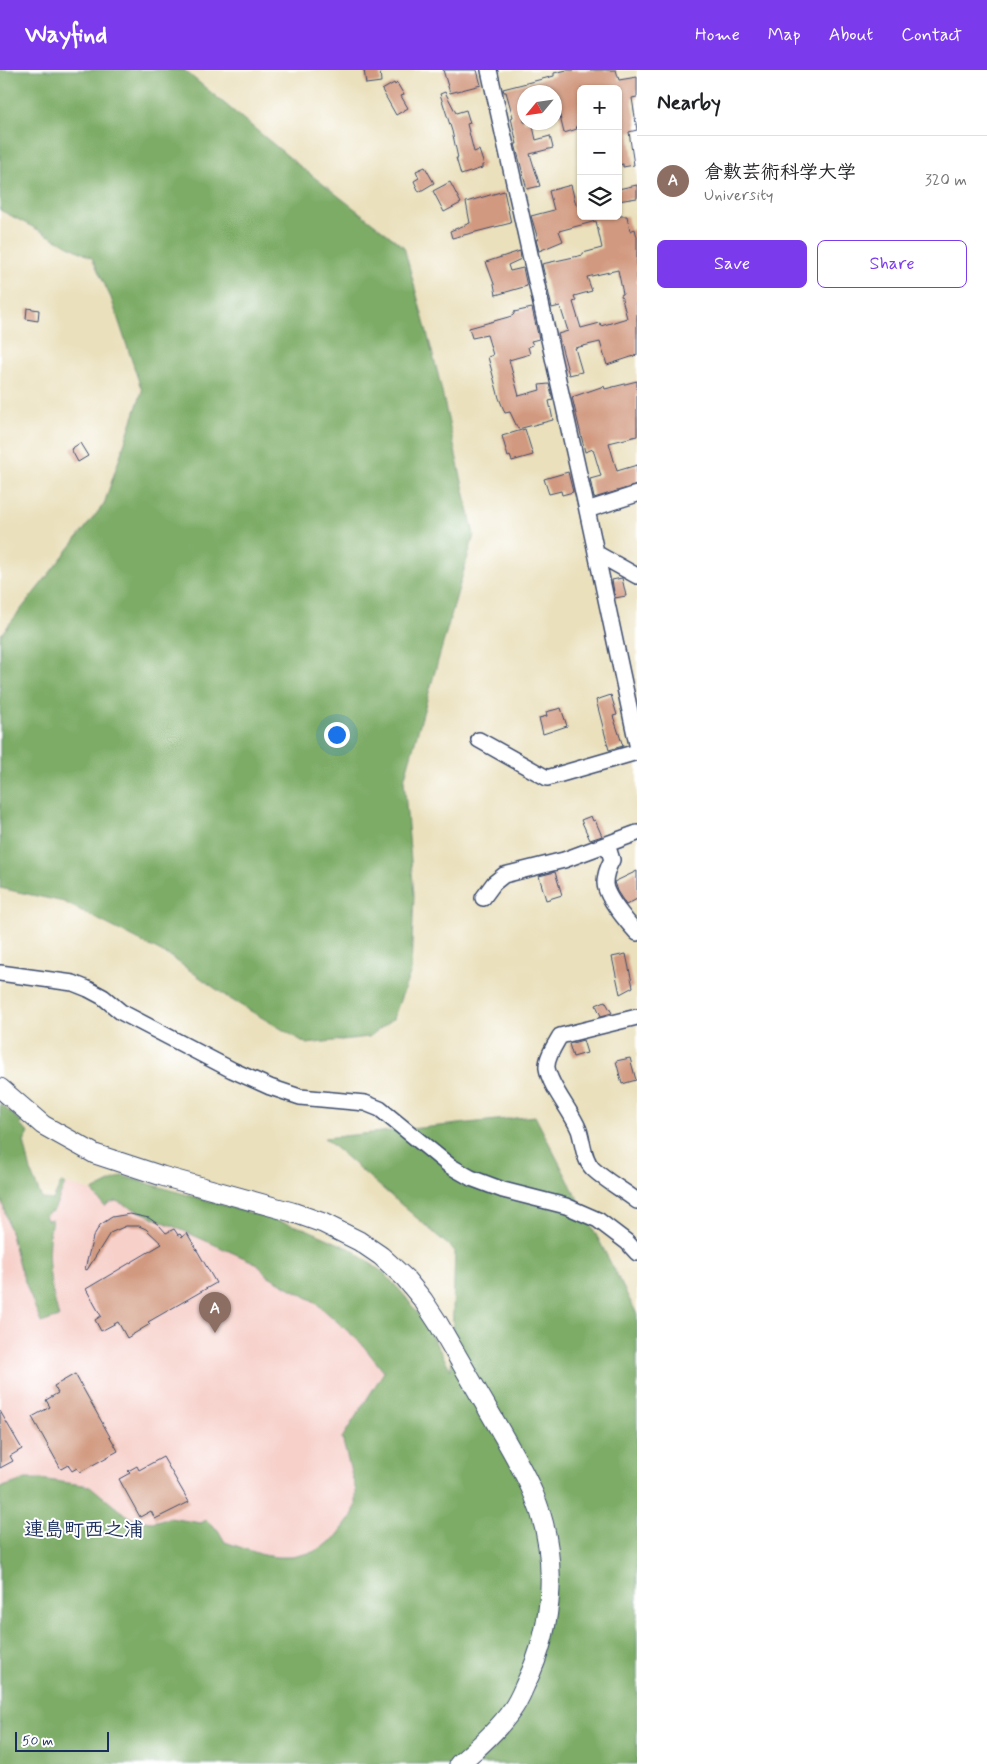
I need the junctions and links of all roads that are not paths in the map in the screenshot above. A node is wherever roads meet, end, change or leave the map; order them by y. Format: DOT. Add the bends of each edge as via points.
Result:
graph roads {
  1 [pos="489,70"];
  2 [pos="637,494"];
  3 [pos="587,510"];
  4 [pos="596,552"];
  5 [pos="637,576"];
  6 [pos="479,740"];
  7 [pos="637,744"];
  8 [pos="637,752"];
  9 [pos="637,833"];
  10 [pos="607,844"];
  11 [pos="483,898"];
  12 [pos="637,933"];
  13 [pos="0,972"];
  14 [pos="637,1017"];
  15 [pos="0,1088"];
  16 [pos="637,1201"];
  17 [pos="637,1253"];
  18 [pos="459,1764"];
  1 -- 3 [label="street"];
  2 -- 3 [label="street"];
  3 -- 4 [label="street"];
  4 -- 5 [label="street"];
  4 -- 7 [label="street"];
  6 -- 8 [label="street" via="547,778"];
  9 -- 10 [label="street"];
  10 -- 11 [label="street" via="564,860 504,875"];
  10 -- 12 [label="street" via="612,860 604,885 622,916"];
  13 -- 17 [label="street" via="73,983 88,989 121,1012 270,1087 300,1097 365,1103 380,1109 450,1166 471,1178 566,1206 598,1220"];
  14 -- 16 [label="street" via="560,1036 547,1067 552,1082 572,1114 593,1168"];
  15 -- 18 [label="street" via="44,1124 95,1154 292,1212 332,1227 381,1256 424,1300 521,1467 535,1496 549,1550 548,1606 536,1662 514,1709"];
}
